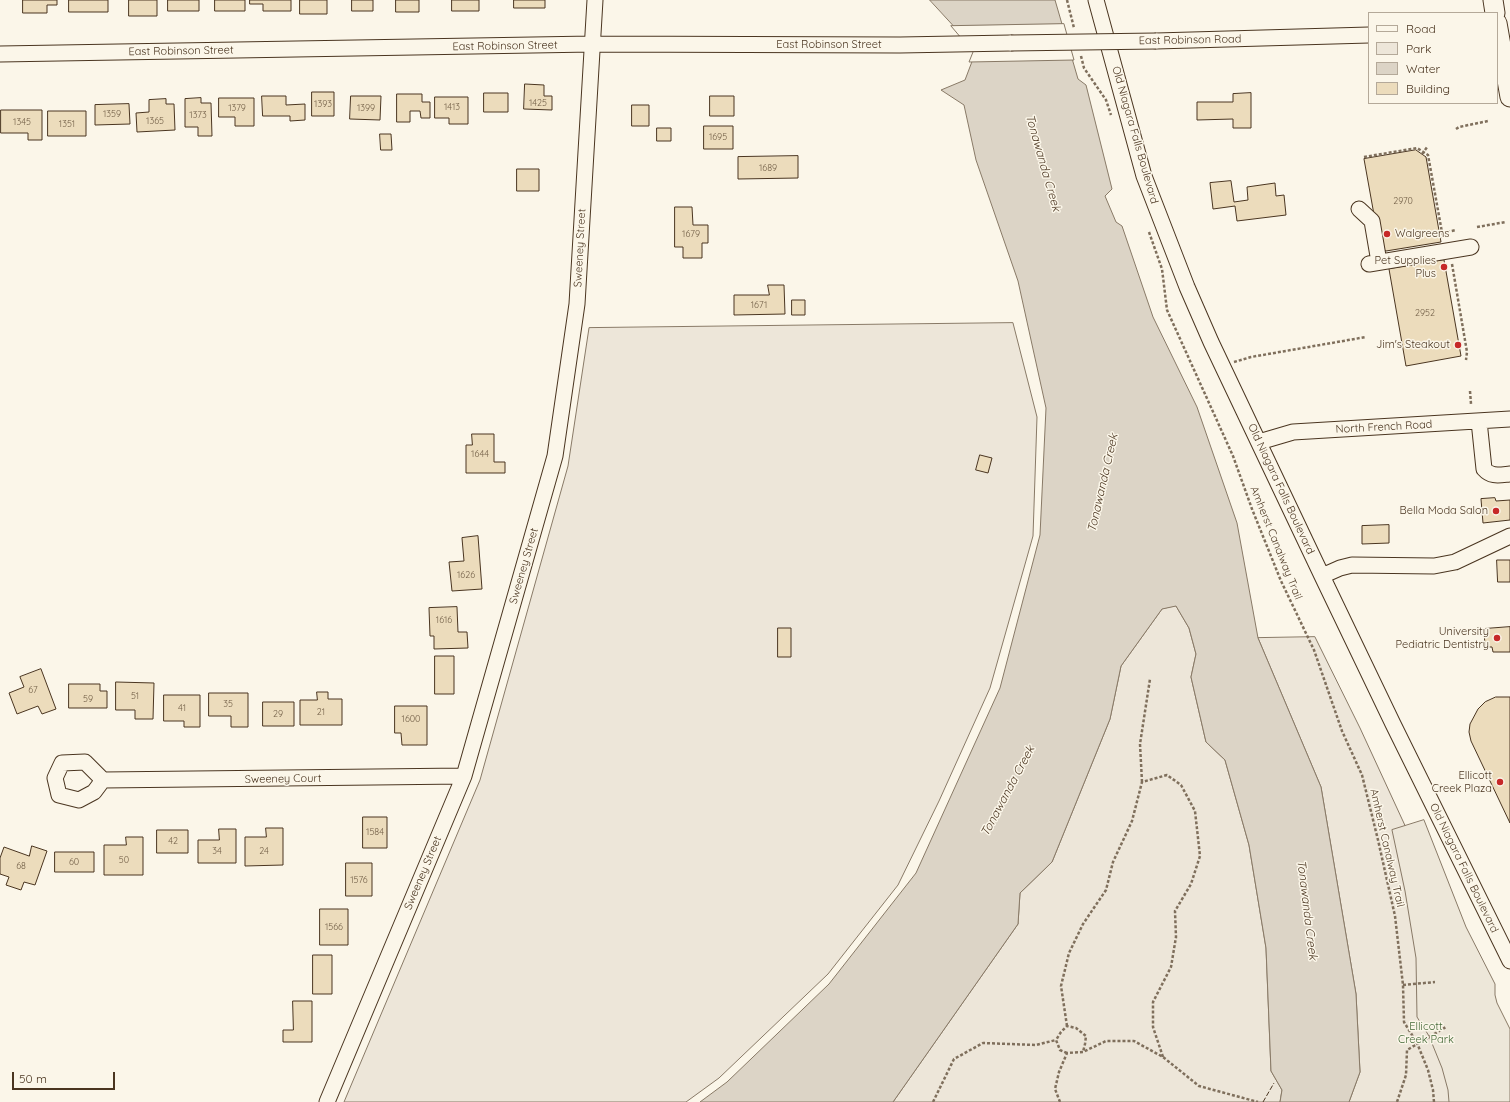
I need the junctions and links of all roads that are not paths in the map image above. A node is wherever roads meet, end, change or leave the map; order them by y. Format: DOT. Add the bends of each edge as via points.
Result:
graph roads {
  1 [pos="595,0"];
  2 [pos="1096,0"];
  3 [pos="1493,0"];
  4 [pos="1496,12"];
  5 [pos="1500,26"];
  6 [pos="1368,35"];
  7 [pos="1011,43"];
  8 [pos="592,44"];
  9 [pos="0,54"];
  10 [pos="1510,97"];
  11 [pos="1359,209"];
  12 [pos="1471,247"];
  13 [pos="1510,419"];
  14 [pos="1479,421"];
  15 [pos="1259,442"];
  16 [pos="1510,474"];
  17 [pos="1510,536"];
  18 [pos="1322,576"];
  19 [pos="464,776"];
  20 [pos="103,780"];
  21 [pos="1510,961"];
  22 [pos="327,1102"];
  1 -- 8 [label="street, Sweeney Street"];
  2 -- 15 [label="street, Old Niagara Falls Boulevard" via="1144,176 1211,342"];
  3 -- 4 [label="main road"];
  5 -- 10 [label="main road"];
  6 -- 7 [label="street, East Robinson Road, bridge"];
  7 -- 8 [label="street, East Robinson Street"];
  8 -- 9 [label="street, East Robinson Street"];
  8 -- 19 [label="street, Sweeney Street" via="577,304 555,456"];
  11 -- 12 [label="street" via="1372,221 1374,263"];
  13 -- 14 [label="street, North French Road"];
  14 -- 15 [label="street, North French Road" via="1293,432"];
  14 -- 16 [label="street" via="1484,468 1488,473 1495,475"];
  15 -- 18 [label="street, Old Niagara Falls Boulevard"];
  17 -- 18 [label="street" via="1455,562 1434,566 1352,565"];
  18 -- 21 [label="street, Old Niagara Falls Boulevard" via="1392,724"];
  19 -- 20 [label="street, Sweeney Court"];
  19 -- 22 [label="street, Sweeney Street"];
}
